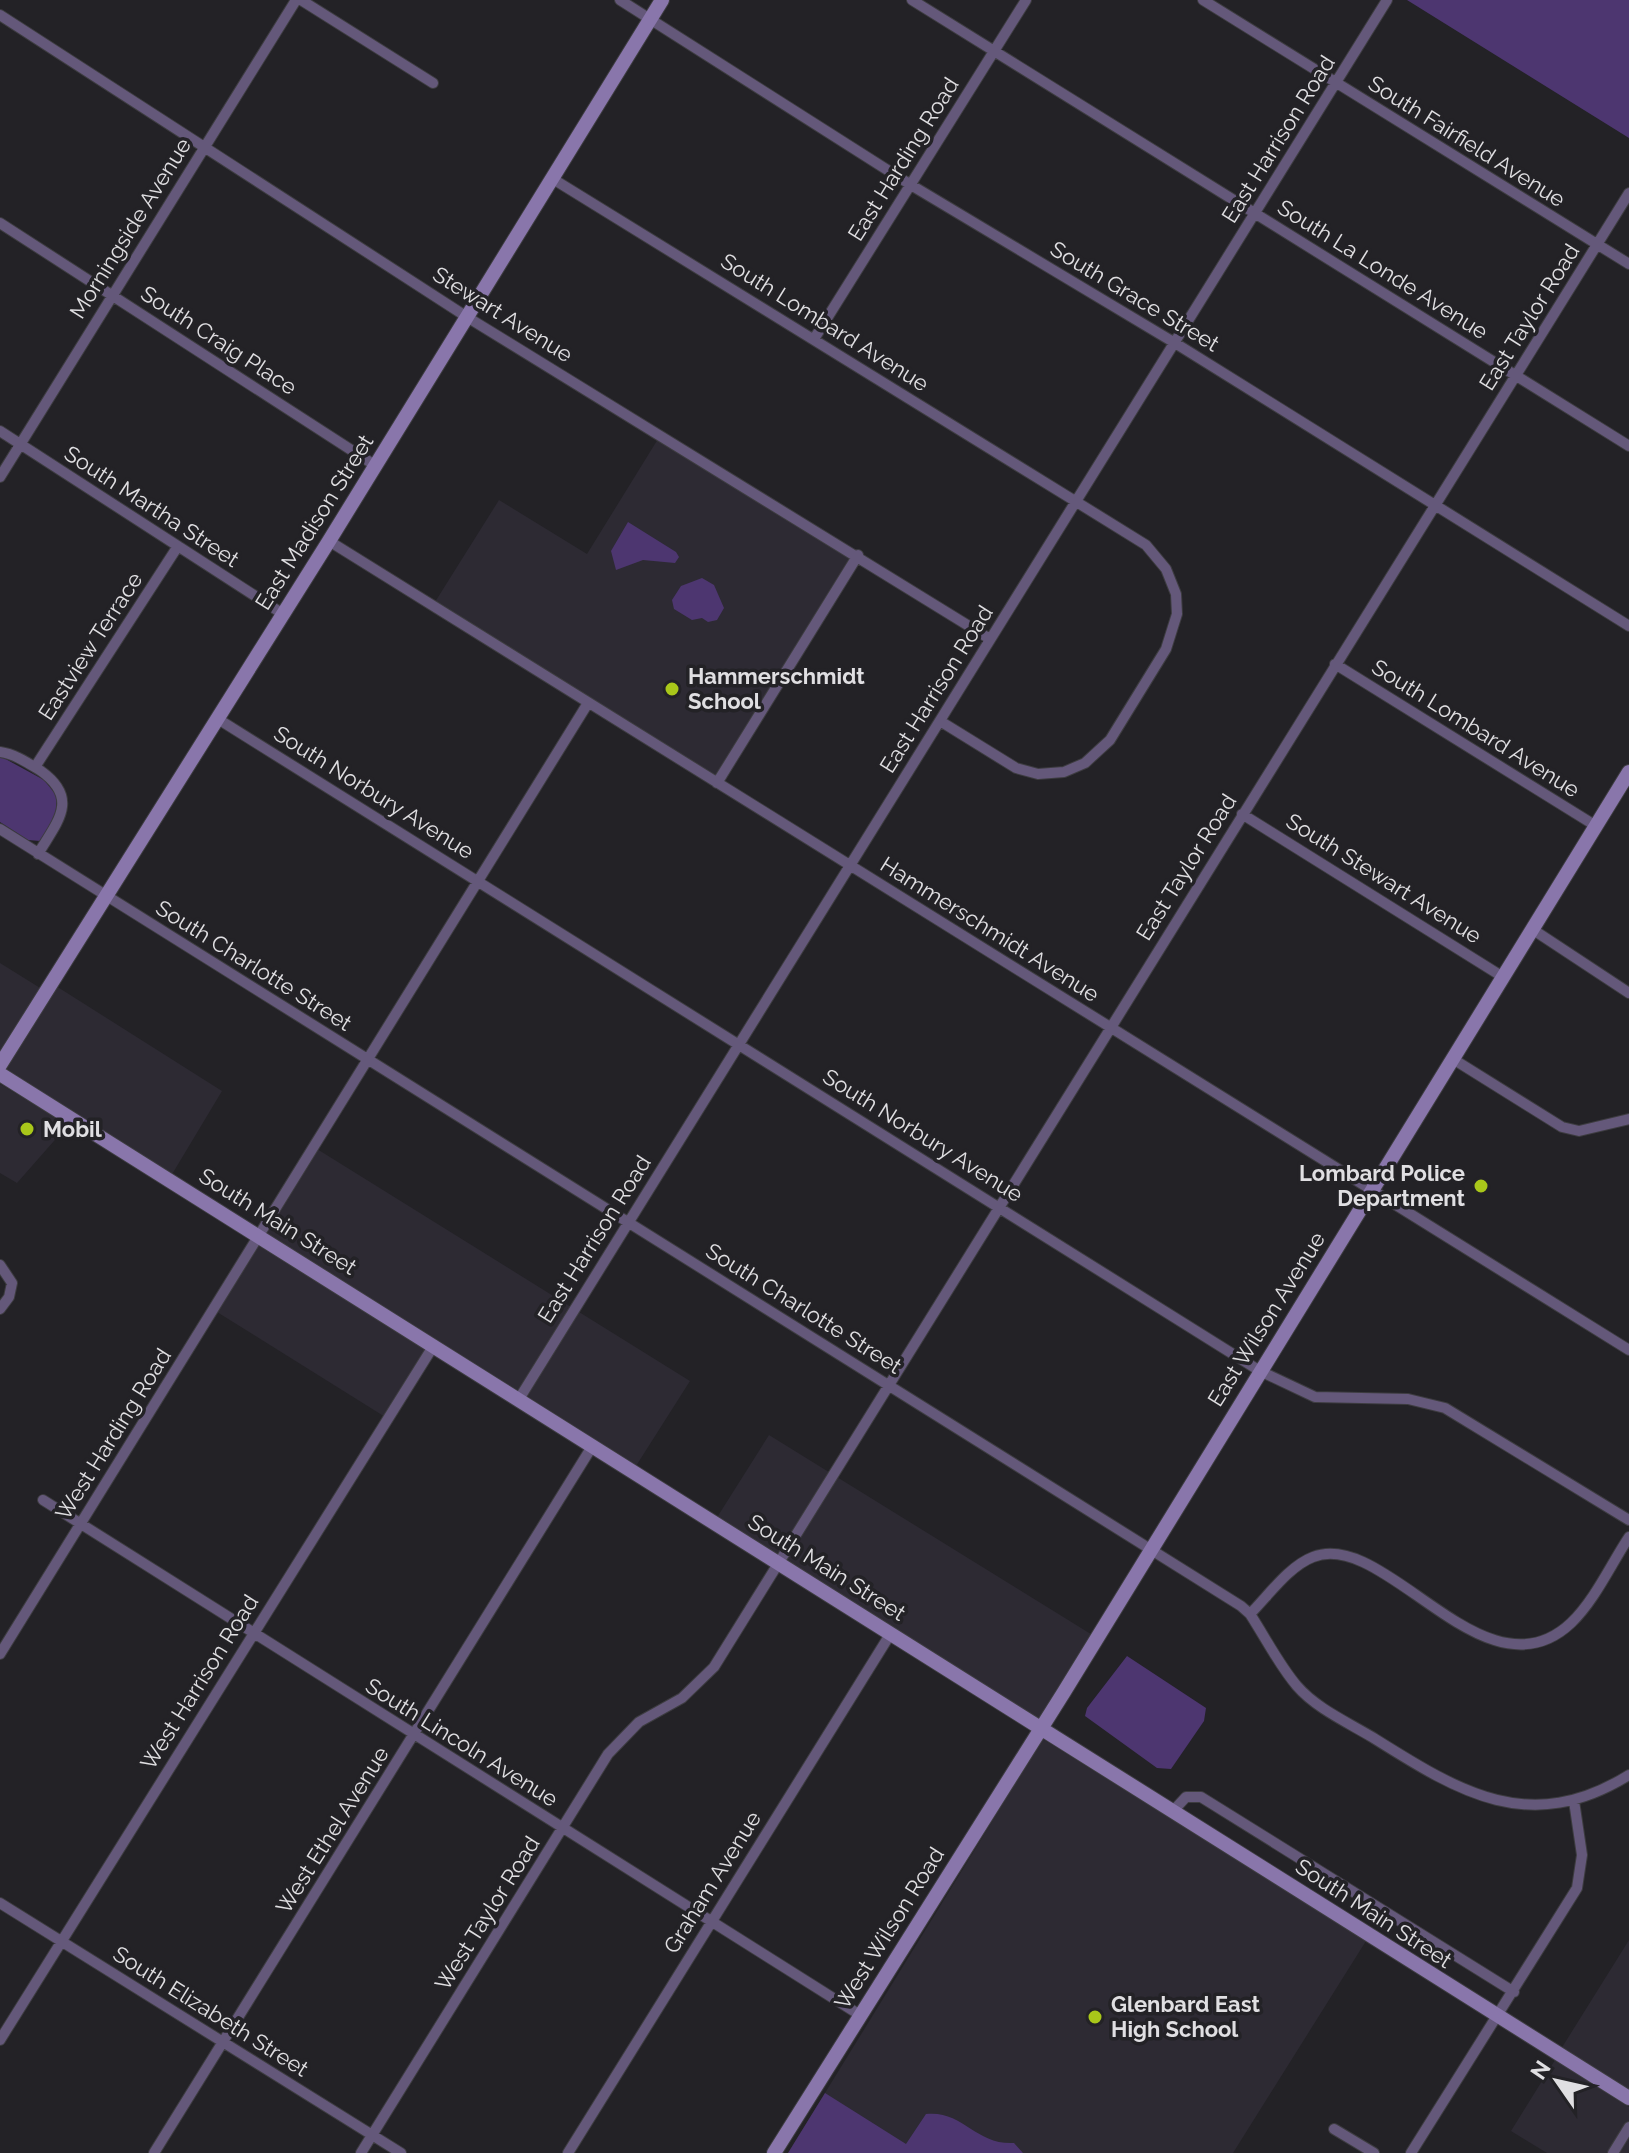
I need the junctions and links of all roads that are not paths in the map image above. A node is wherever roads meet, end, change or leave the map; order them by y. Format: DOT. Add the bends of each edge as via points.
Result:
graph roads {
  1 [pos="298,0"];
  2 [pos="620,0"];
  3 [pos="662,0"];
  4 [pos="912,0"];
  5 [pos="1026,0"];
  6 [pos="1203,0"];
  7 [pos="1387,0"];
  8 [pos="0,15"];
  9 [pos="649,20"];
  10 [pos="994,51"];
  11 [pos="1336,82"];
  12 [pos="433,83"];
  13 [pos="204,147"];
  14 [pos="553,179"];
  15 [pos="911,185"];
  16 [pos="1629,193"];
  17 [pos="1256,213"];
  18 [pos="0,223"];
  19 [pos="1597,245"];
  20 [pos="1629,264"];
  21 [pos="112,295"];
  22 [pos="467,317"];
  23 [pos="814,339"];
  24 [pos="1175,343"];
  25 [pos="1517,376"];
  26 [pos="0,431"];
  27 [pos="20,444"];
  28 [pos="1629,446"];
  29 [pos="376,466"];
  30 [pos="0,477"];
  31 [pos="1075,501"];
  32 [pos="1436,506"];
  33 [pos="329,541"];
  34 [pos="178,546"];
  35 [pos="858,555"];
  36 [pos="283,614"];
  37 [pos="1629,626"];
  38 [pos="990,639"];
  39 [pos="1335,664"];
  40 [pos="588,703"];
  41 [pos="218,719"];
  42 [pos="940,721"];
  43 [pos="0,752"];
  44 [pos="35,767"];
  45 [pos="1629,772"];
  46 [pos="717,783"];
  47 [pos="1242,814"];
  48 [pos="1596,826"];
  49 [pos="0,829"];
  50 [pos="38,854"];
  51 [pos="850,865"];
  52 [pos="478,880"];
  53 [pos="108,897"];
  54 [pos="1532,929"];
  55 [pos="1503,977"];
  56 [pos="1629,993"];
  57 [pos="1110,1027"];
  58 [pos="738,1042"];
  59 [pos="367,1059"];
  60 [pos="1453,1059"];
  61 [pos="0,1065"];
  62 [pos="0,1074"];
  63 [pos="1629,1119"];
  64 [pos="1372,1191"];
  65 [pos="999,1206"];
  66 [pos="629,1222"];
  67 [pos="259,1235"];
  68 [pos="0,1265"];
  69 [pos="0,1309"];
  70 [pos="434,1345"];
  71 [pos="1629,1350"];
  72 [pos="1260,1371"];
  73 [pos="889,1386"];
  74 [pos="519,1399"];
  75 [pos="593,1445"];
  76 [pos="43,1500"];
  77 [pos="1629,1520"];
  78 [pos="80,1525"];
  79 [pos="1629,1537"];
  80 [pos="1150,1549"];
  81 [pos="778,1562"];
  82 [pos="1250,1614"];
  83 [pos="891,1633"];
  84 [pos="252,1634"];
  85 [pos="0,1654"];
  86 [pos="1041,1727"];
  87 [pos="414,1735"];
  88 [pos="1629,1775"];
  89 [pos="1574,1801"];
  90 [pos="1173,1811"];
  91 [pos="563,1829"];
  92 [pos="0,1903"];
  93 [pos="711,1922"];
  94 [pos="61,1942"];
  95 [pos="1514,1992"];
  96 [pos="860,2015"];
  97 [pos="1497,2017"];
  98 [pos="0,2040"];
  99 [pos="224,2042"];
  100 [pos="1629,2098"];
  101 [pos="1629,2127"];
  102 [pos="1334,2129"];
  103 [pos="372,2135"];
  104 [pos="154,2153"];
  105 [pos="361,2153"];
  106 [pos="401,2153"];
  107 [pos="568,2153"];
  108 [pos="774,2153"];
  109 [pos="1374,2153"];
  110 [pos="1411,2153"];
  111 [pos="1613,2153"];
  1 -- 12 [label="street"];
  1 -- 13 [label="street, Morningside Avenue"];
  2 -- 9 [label="street, South Grace Street"];
  3 -- 9 [label="street, East Madison Street"];
  4 -- 10 [label="street, South La Londe Avenue"];
  5 -- 10 [label="street, East Harding Road"];
  6 -- 11 [label="street, South Fairfield Avenue"];
  7 -- 11 [label="street, East Harrison Road"];
  8 -- 13 [label="street, Stewart Avenue"];
  9 -- 14 [label="street, East Madison Street"];
  9 -- 15 [label="street, South Grace Street"];
  10 -- 15 [label="street, East Harding Road"];
  10 -- 17 [label="street, South La Londe Avenue"];
  11 -- 17 [label="street, East Harrison Road"];
  11 -- 19 [label="street, South Fairfield Avenue"];
  13 -- 21 [label="street, Morningside Avenue"];
  13 -- 22 [label="street, Stewart Avenue"];
  14 -- 22 [label="street, East Madison Street"];
  14 -- 23 [label="street, South Lombard Avenue"];
  15 -- 23 [label="street, East Harding Road"];
  15 -- 24 [label="street, South Grace Street"];
  16 -- 19 [label="street, East Taylor Road"];
  17 -- 24 [label="street, East Harrison Road"];
  17 -- 25 [label="street, South La Londe Avenue"];
  18 -- 21 [label="street, South Craig Place"];
  19 -- 20 [label="street, South Fairfield Avenue"];
  19 -- 25 [label="street, East Taylor Road"];
  21 -- 27 [label="street, Morningside Avenue"];
  21 -- 29 [label="street, South Craig Place"];
  22 -- 29 [label="street, East Madison Street"];
  22 -- 35 [label="street, Stewart Avenue"];
  23 -- 31 [label="street, South Lombard Avenue"];
  24 -- 31 [label="street, East Harrison Road"];
  24 -- 32 [label="street, South Grace Street"];
  25 -- 28 [label="street, South La Londe Avenue"];
  25 -- 32 [label="street, East Taylor Road"];
  26 -- 27 [label="street, South Martha Street"];
  27 -- 30 [label="street, Morningside Avenue"];
  27 -- 34 [label="street, South Martha Street"];
  29 -- 33 [label="street, East Madison Street"];
  31 -- 38 [label="street, East Harrison Road"];
  31 -- 42 [label="street, South Lombard Avenue" via="1146,545 1166,569 1177,614 1166,649 1110,740 1085,763 1064,772 1038,774 1016,768"];
  32 -- 37 [label="street, South Grace Street"];
  32 -- 39 [label="street, East Taylor Road"];
  33 -- 36 [label="street, East Madison Street"];
  33 -- 40 [label="street, Hammerschmidt Avenue"];
  34 -- 36 [label="street, South Martha Street"];
  34 -- 44 [label="street, Eastview Terrace"];
  35 -- 38 [label="street, Stewart Avenue"];
  35 -- 46 [label="street"];
  36 -- 41 [label="street, East Madison Street"];
  38 -- 42 [label="street, East Harrison Road"];
  39 -- 47 [label="street, East Taylor Road"];
  39 -- 48 [label="street, South Lombard Avenue"];
  40 -- 46 [label="street, Hammerschmidt Avenue"];
  40 -- 52 [label="street"];
  41 -- 52 [label="street, South Norbury Avenue"];
  41 -- 53 [label="street, East Madison Street"];
  42 -- 51 [label="street, East Harrison Road"];
  43 -- 44 [label="street"];
  44 -- 50 [label="street" via="57,785 63,799 62,814"];
  45 -- 48 [label="street, East Wilson Avenue"];
  46 -- 51 [label="street, Hammerschmidt Avenue"];
  47 -- 55 [label="street, South Stewart Avenue"];
  47 -- 57 [label="street, East Taylor Road"];
  48 -- 54 [label="street, East Wilson Avenue"];
  49 -- 50 [label="street, South Charlotte Street"];
  50 -- 53 [label="street, South Charlotte Street"];
  51 -- 57 [label="street, Hammerschmidt Avenue"];
  51 -- 58 [label="street, East Harrison Road"];
  52 -- 58 [label="street, South Norbury Avenue"];
  52 -- 59 [label="street"];
  53 -- 59 [label="street, South Charlotte Street"];
  53 -- 61 [label="street, East Madison Street"];
  54 -- 55 [label="street, East Wilson Avenue"];
  54 -- 56 [label="street"];
  55 -- 60 [label="street, East Wilson Avenue"];
  57 -- 64 [label="street, Hammerschmidt Avenue"];
  57 -- 65 [label="street, East Taylor Road"];
  58 -- 65 [label="street, South Norbury Avenue"];
  58 -- 66 [label="street, East Harrison Road"];
  59 -- 66 [label="street, South Charlotte Street"];
  59 -- 67 [label="street"];
  60 -- 63 [label="street" via="1562,1127 1579,1131"];
  60 -- 64 [label="street, East Wilson Avenue"];
  62 -- 67 [label="street, South Main Street"];
  64 -- 71 [label="street, Hammerschmidt Avenue"];
  64 -- 72 [label="street, East Wilson Avenue"];
  65 -- 72 [label="street, South Norbury Avenue"];
  65 -- 73 [label="street, East Taylor Road"];
  66 -- 73 [label="street, South Charlotte Street"];
  66 -- 74 [label="street, East Harrison Road"];
  67 -- 70 [label="street, South Main Street"];
  67 -- 78 [label="street, West Harding Road"];
  68 -- 69 [label="street" via="12,1283"];
  70 -- 74 [label="street, South Main Street"];
  70 -- 84 [label="street, West Harrison Road"];
  72 -- 77 [label="street, South Norbury Avenue" via="1315,1397 1408,1399 1445,1408"];
  72 -- 80 [label="street, East Wilson Avenue"];
  73 -- 80 [label="street, South Charlotte Street"];
  73 -- 81 [label="street, East Taylor Road"];
  74 -- 75 [label="street, South Main Street"];
  75 -- 81 [label="street, South Main Street"];
  75 -- 87 [label="street, West Ethel Avenue"];
  76 -- 78 [label="street, South Lincoln Avenue"];
  78 -- 84 [label="street, South Lincoln Avenue"];
  78 -- 85 [label="street, West Harding Road"];
  79 -- 82 [label="street" via="1576,1618 1536,1643 1484,1637 1365,1564 1339,1554 1303,1562"];
  80 -- 82 [label="street, South Charlotte Street"];
  80 -- 86 [label="street, East Wilson Avenue"];
  81 -- 83 [label="street, South Main Street"];
  81 -- 91 [label="street, West Taylor Road" via="709,1675 618,1741"];
  82 -- 89 [label="street, South Charlotte Street" via="1304,1693 1434,1776 1497,1801"];
  83 -- 86 [label="street, South Main Street"];
  83 -- 93 [label="street, Graham Avenue"];
  84 -- 87 [label="street, South Lincoln Avenue"];
  84 -- 94 [label="street, West Harrison Road"];
  86 -- 90 [label="street, South Main Street"];
  86 -- 96 [label="street, West Wilson Road"];
  87 -- 91 [label="street, South Lincoln Avenue"];
  87 -- 99 [label="street, West Ethel Avenue"];
  88 -- 89 [label="street"];
  89 -- 95 [label="street" via="1580,1878"];
  90 -- 95 [label="street" via="1186,1797 1201,1797"];
  90 -- 97 [label="street, South Main Street"];
  91 -- 93 [label="street, South Lincoln Avenue"];
  91 -- 103 [label="street, West Taylor Road"];
  92 -- 94 [label="street, South Elizabeth Street"];
  93 -- 96 [label="street, South Lincoln Avenue"];
  93 -- 107 [label="street, Graham Avenue"];
  94 -- 98 [label="street, West Harrison Road"];
  94 -- 99 [label="street, South Elizabeth Street"];
  95 -- 97 [label="street"];
  96 -- 108 [label="street, West Wilson Road"];
  97 -- 100 [label="street, South Main Street"];
  97 -- 110 [label="street"];
  99 -- 103 [label="street, South Elizabeth Street"];
  99 -- 104 [label="street, West Ethel Avenue"];
  101 -- 111 [label="street"];
  102 -- 109 [label="street"];
  103 -- 105 [label="street, West Taylor Road"];
  103 -- 106 [label="street, South Elizabeth Street"];
}
